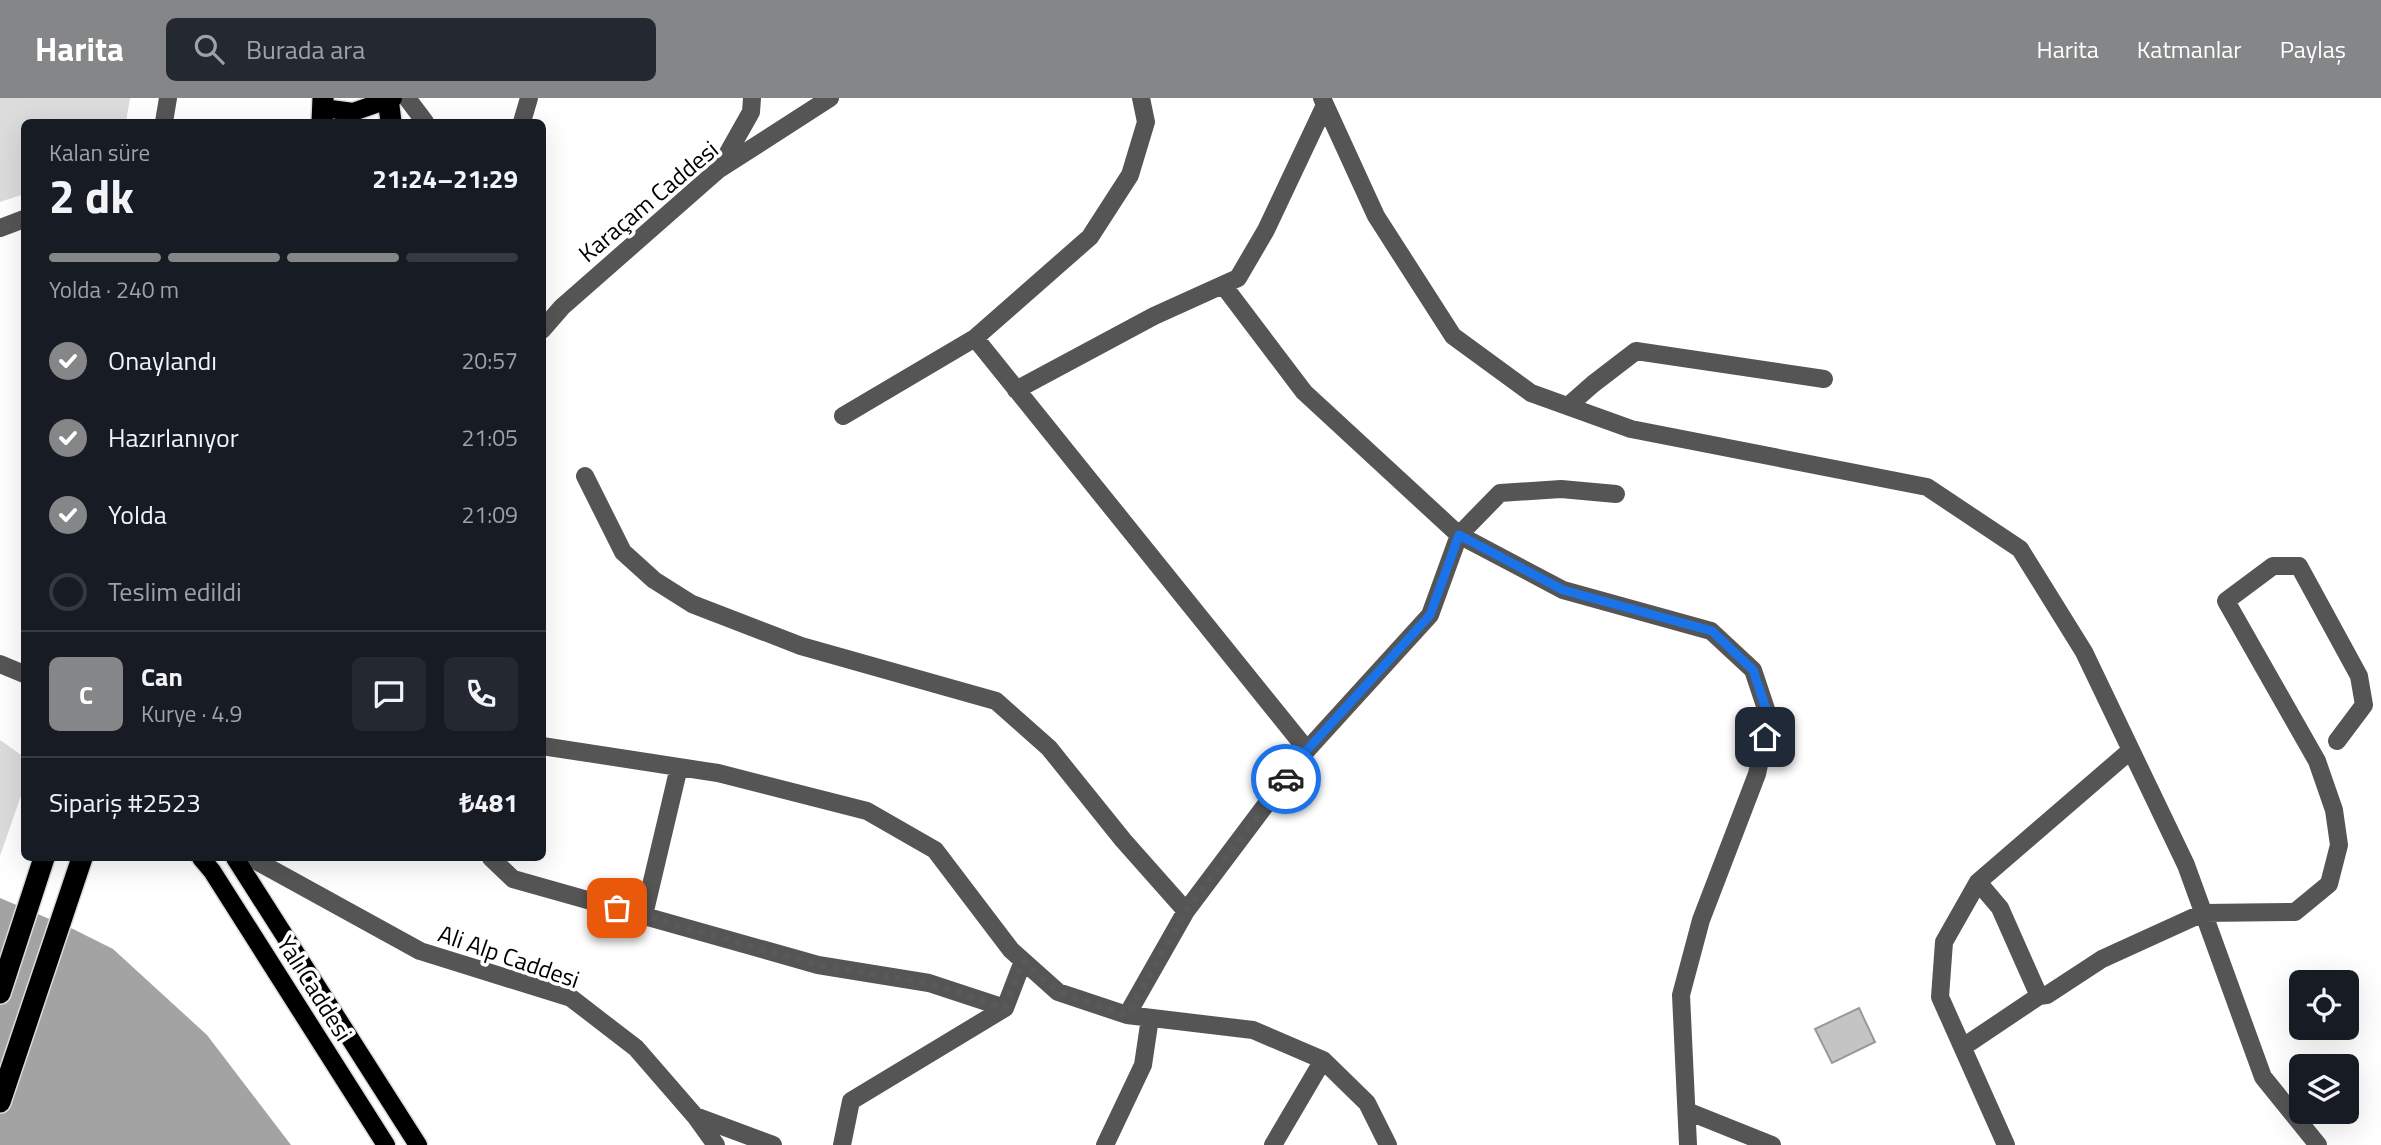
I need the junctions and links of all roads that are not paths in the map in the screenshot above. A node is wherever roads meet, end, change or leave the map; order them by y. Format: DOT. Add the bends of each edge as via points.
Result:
graph roads {
  1 [pos="168,98"];
  2 [pos="529,98"];
  3 [pos="752,98"];
  4 [pos="830,98"];
  5 [pos="1142,98"];
  6 [pos="1324,102"];
  7 [pos="394,104"];
  8 [pos="323,110"];
  9 [pos="164,119"];
  10 [pos="420,119"];
  11 [pos="523,119"];
  12 [pos="718,170"];
  13 [pos="21,220"];
  14 [pos="0,228"];
  15 [pos="1223,285"];
  16 [pos="546,325"];
  17 [pos="975,338"];
  18 [pos="1824,379"];
  19 [pos="1016,390"];
  20 [pos="1568,406"];
  21 [pos="843,416"];
  22 [pos="585,476"];
  23 [pos="1616,494"];
  24 [pos="1459,535"];
  25 [pos="0,664"];
  26 [pos="21,673"];
  27 [pos="2337,741"];
  28 [pos="546,747"];
  29 [pos="1307,750"];
  30 [pos="2130,750"];
  31 [pos="679,767"];
  32 [pos="43,861"];
  33 [pos="81,861"];
  34 [pos="204,861"];
  35 [pos="237,861"];
  36 [pos="256,861"];
  37 [pos="494,861"];
  38 [pos="1978,882"];
  39 [pos="1186,911"];
  40 [pos="2203,913"];
  41 [pos="643,915"];
  42 [pos="1023,961"];
  43 [pos="0,993"];
  44 [pos="2039,996"];
  45 [pos="1005,1008"];
  46 [pos="1127,1015"];
  47 [pos="1150,1018"];
  48 [pos="1963,1047"];
  49 [pos="1322,1060"];
  50 [pos="0,1102"];
  51 [pos="1687,1111"];
  52 [pos="695,1116"];
  53 [pos="386,1145"];
  54 [pos="418,1145"];
  55 [pos="716,1145"];
  56 [pos="773,1145"];
  57 [pos="842,1145"];
  58 [pos="1105,1145"];
  59 [pos="1273,1145"];
  60 [pos="1388,1145"];
  61 [pos="1688,1145"];
  62 [pos="1772,1145"];
  63 [pos="2006,1145"];
  64 [pos="2318,1145"];
  1 -- 9 [label="street"];
  2 -- 11 [label="street"];
  3 -- 12 [label="street" via="751,112"];
  4 -- 12 [label="street, Karaçam Caddesi"];
  5 -- 17 [label="street" via="1146,122 1130,175 1090,237"];
  6 -- 15 [label="street" via="1266,230 1238,278"];
  6 -- 20 [label="street" via="1376,216 1453,335 1531,393"];
  7 -- 8 [label="main road" via="353,112"];
  7 -- 10 [label="street"];
  12 -- 16 [label="street, Karaçam Caddesi"];
  13 -- 14 [label="street"];
  15 -- 19 [label="street" via="1154,316"];
  15 -- 24 [label="street" via="1304,391"];
  17 -- 19 [label="street"];
  17 -- 21 [label="street"];
  18 -- 20 [label="street" via="1636,351"];
  19 -- 29 [label="street"];
  20 -- 30 [label="street" via="1631,429 1927,487 2020,549 2084,652"];
  22 -- 39 [label="street" via="623,552 654,580 692,604 802,646 996,701 1049,748"];
  23 -- 24 [label="street" via="1561,489 1500,493"];
  24 -- 29 [label="street" via="1430,615"];
  24 -- 51 [label="street" via="1563,590 1712,631 1753,670 1769,718 1757,774 1701,920 1681,995"];
  25 -- 26 [label="street"];
  27 -- 40 [label="street" via="2364,705 2359,676 2299,566 2273,566 2226,601 2317,761 2334,810 2339,845 2329,884 2295,912"];
  28 -- 31 [label="street"];
  29 -- 39 [label="street"];
  30 -- 38 [label="street"];
  30 -- 40 [label="street" via="2186,865"];
  31 -- 41 [label="street"];
  31 -- 42 [label="street" via="867,811 935,850"];
  32 -- 43 [label="highway"];
  33 -- 50 [label="highway"];
  34 -- 53 [label="main road, Yalı Caddesi"];
  35 -- 54 [label="main road, Yalı Caddesi"];
  36 -- 52 [label="street, Ali Alp Caddesi" via="420,951 571,999 636,1048"];
  37 -- 41 [label="street" via="513,879"];
  38 -- 44 [label="street" via="2000,908"];
  38 -- 48 [label="street" via="1944,942 1940,997"];
  39 -- 46 [label="street"];
  40 -- 44 [label="street" via="2102,958"];
  40 -- 64 [label="street" via="2263,1077"];
  41 -- 45 [label="street" via="818,965 929,983"];
  42 -- 45 [label="street"];
  42 -- 46 [label="street" via="1058,992"];
  44 -- 48 [label="street"];
  45 -- 57 [label="street" via="851,1101"];
  46 -- 47 [label="street"];
  47 -- 49 [label="street" via="1253,1030"];
  47 -- 58 [label="street" via="1143,1065"];
  48 -- 63 [label="street"];
  49 -- 59 [label="street"];
  49 -- 60 [label="street" via="1367,1103"];
  51 -- 61 [label="street"];
  51 -- 62 [label="street"];
  52 -- 55 [label="street, Ali Alp Caddesi"];
  52 -- 56 [label="street"];
}
